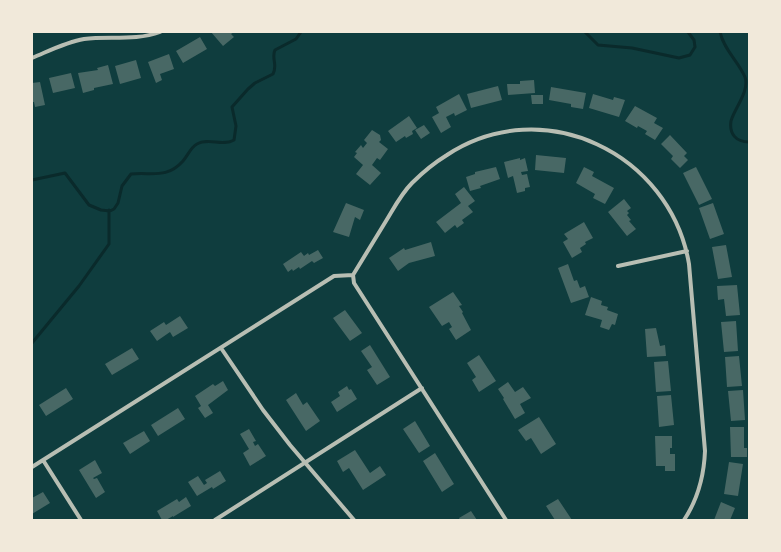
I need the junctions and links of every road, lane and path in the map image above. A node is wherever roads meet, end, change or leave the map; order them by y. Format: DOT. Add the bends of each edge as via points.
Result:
graph roads {
  1 [pos="160,32"];
  2 [pos="32,58"];
  3 [pos="687,250"];
  4 [pos="618,266"];
  5 [pos="353,275"];
  6 [pos="221,348"];
  7 [pos="422,388"];
  8 [pos="43,460"];
  9 [pos="305,464"];
  10 [pos="32,467"];
  11 [pos="81,520"];
  12 [pos="215,520"];
  13 [pos="354,520"];
  14 [pos="506,520"];
  15 [pos="684,520"];
  1 -- 2 [label="street" via="136,37 85,39 62,45"];
  3 -- 4 [label="street"];
  3 -- 5 [label="street" via="677,223 663,199 645,177 622,158 600,145 571,135 546,130 518,130 493,134 469,143 446,155 422,173 402,196"];
  3 -- 15 [label="street" via="704,461 698,493"];
  5 -- 6 [label="street" via="334,276"];
  5 -- 7 [label="street" via="354,283"];
  6 -- 8 [label="street"];
  6 -- 9 [label="street" via="263,410"];
  7 -- 9 [label="street"];
  7 -- 14 [label="street"];
  8 -- 10 [label="street"];
  8 -- 11 [label="street"];
  9 -- 12 [label="street"];
  9 -- 13 [label="street"];
}
